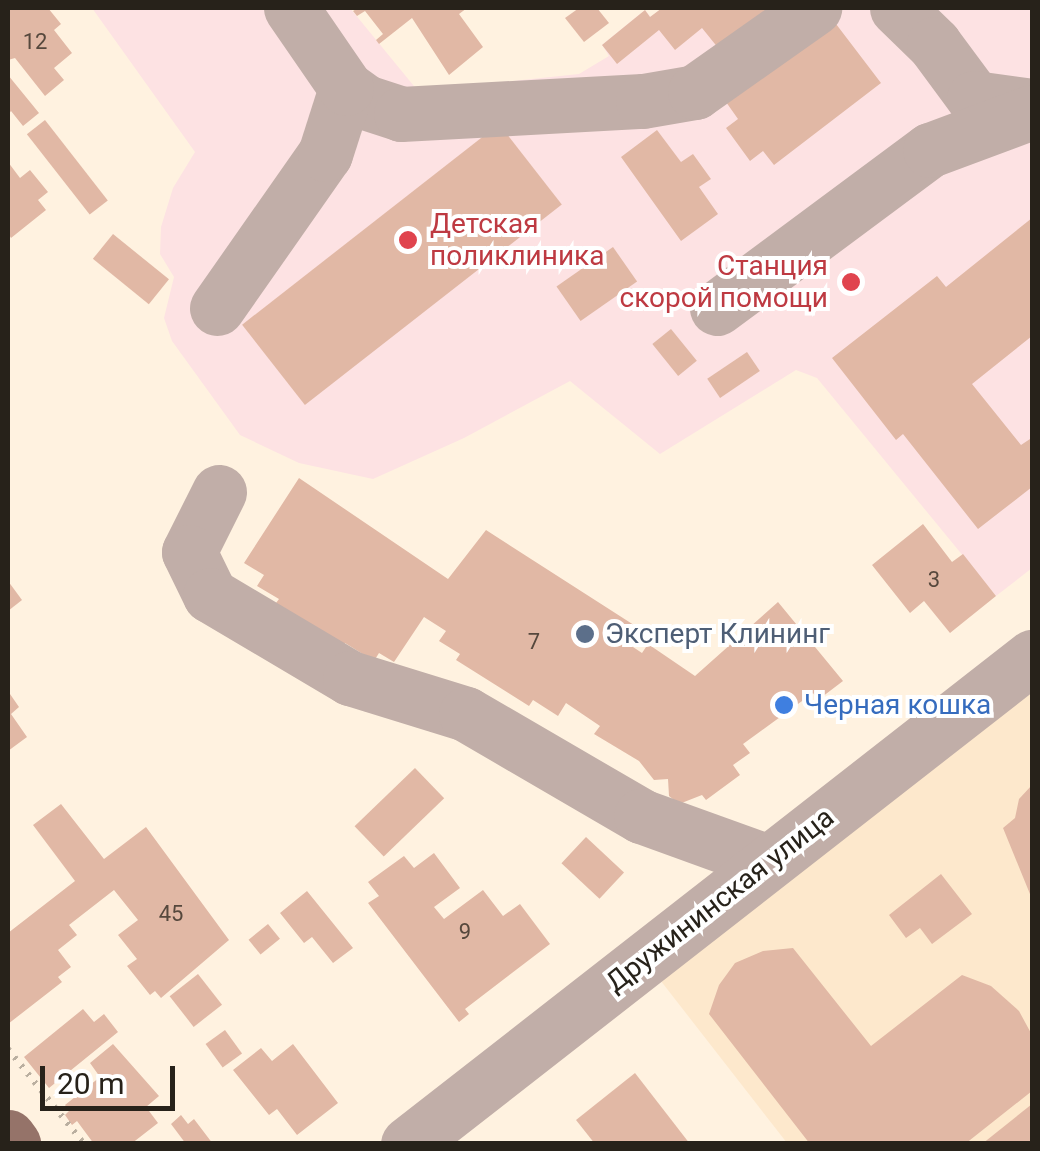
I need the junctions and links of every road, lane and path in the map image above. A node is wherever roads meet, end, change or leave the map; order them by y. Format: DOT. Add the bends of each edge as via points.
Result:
graph roads {
  1 [pos="290,8"];
  2 [pos="814,8"];
  3 [pos="897,8"];
  4 [pos="346,88"];
  5 [pos="1032,109"];
  6 [pos="217,308"];
  7 [pos="716,308"];
  8 [pos="219,492"];
  9 [pos="1032,656"];
  10 [pos="768,862"];
  11 [pos="8,1049"];
  12 [pos="8,1138"];
  13 [pos="13,1144"];
  14 [pos="84,1144"];
  15 [pos="408,1144"];
  1 -- 4 [label="street"];
  2 -- 4 [label="street" via="695,92 643,101 401,114"];
  3 -- 5 [label="street" via="974,98"];
  4 -- 6 [label="street" via="325,154"];
  5 -- 7 [label="street" via="930,150"];
  8 -- 10 [label="street" via="189,552 210,595 350,678 466,714 641,816"];
  9 -- 10 [label="street, Дружининская улица"];
  10 -- 15 [label="street, Дружининская улица"];
  11 -- 14 [label="path"];
  12 -- 13 [label="main road"];
}
